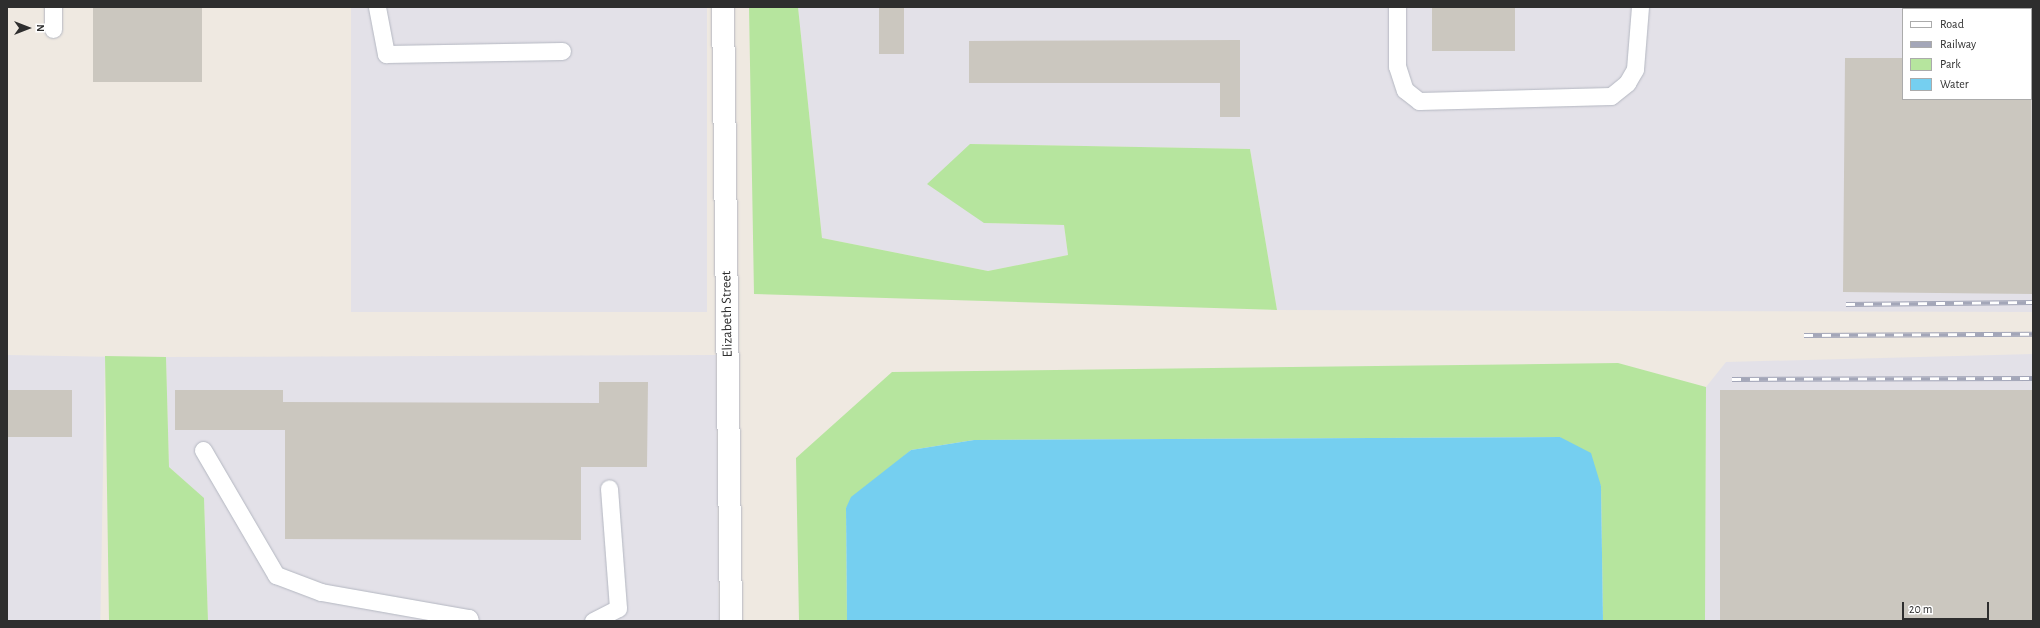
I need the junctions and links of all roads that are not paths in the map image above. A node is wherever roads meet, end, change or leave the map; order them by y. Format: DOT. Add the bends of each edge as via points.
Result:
graph roads {
  1 [pos="53,7"];
  2 [pos="377,7"];
  3 [pos="723,7"];
  4 [pos="1396,7"];
  5 [pos="1640,7"];
  6 [pos="53,29"];
  7 [pos="562,51"];
  8 [pos="203,450"];
  9 [pos="608,488"];
  10 [pos="475,620"];
  11 [pos="593,621"];
  12 [pos="731,621"];
  1 -- 6 [label="lane"];
  2 -- 7 [label="lane" via="386,54"];
  3 -- 12 [label="street, Elizabeth Street"];
  4 -- 5 [label="lane" via="1397,66 1405,90 1419,101 1611,96 1626,83 1635,70"];
  8 -- 10 [label="lane" via="276,575 321,592"];
  9 -- 11 [label="lane" via="618,608"];
}
